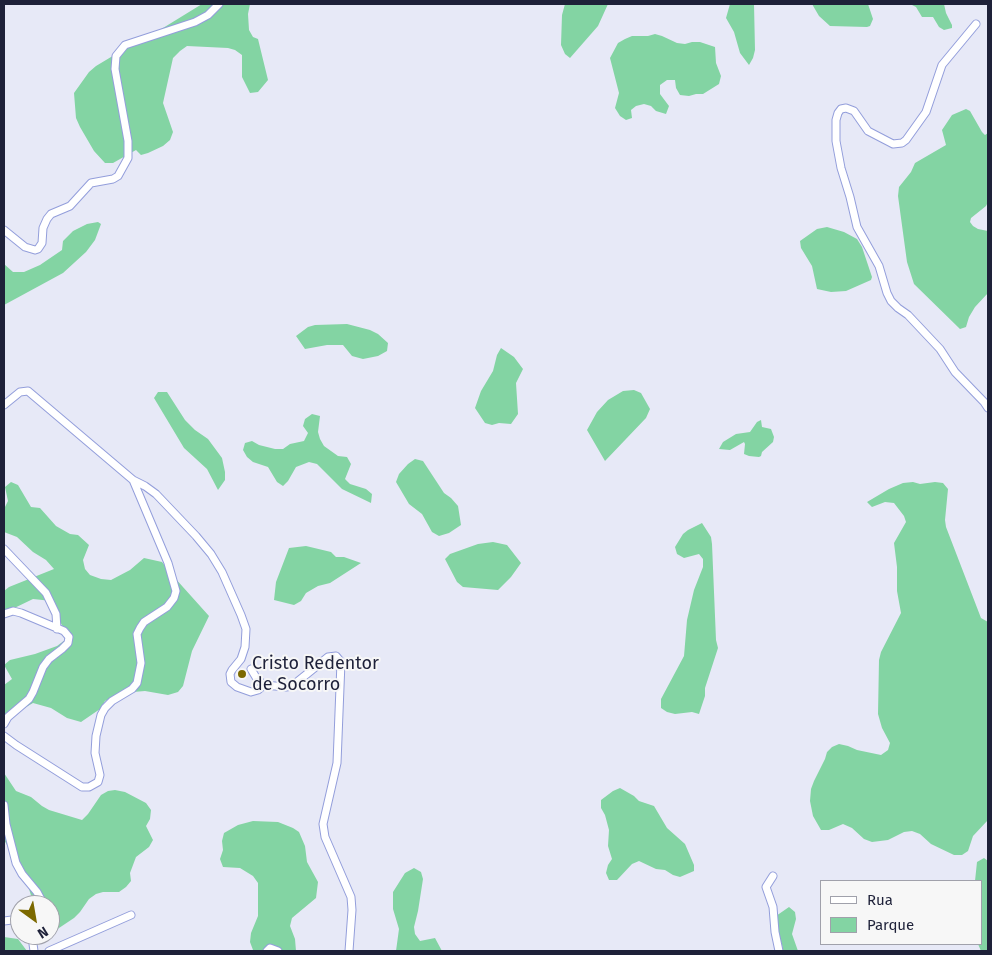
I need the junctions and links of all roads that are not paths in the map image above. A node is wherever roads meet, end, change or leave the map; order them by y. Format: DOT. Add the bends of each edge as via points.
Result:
graph roads {
  1 [pos="219,4"];
  2 [pos="976,24"];
  3 [pos="4,230"];
  4 [pos="4,405"];
  5 [pos="988,408"];
  6 [pos="133,480"];
  7 [pos="4,549"];
  8 [pos="4,614"];
  9 [pos="57,629"];
  10 [pos="251,668"];
  11 [pos="264,685"];
  12 [pos="4,724"];
  13 [pos="4,736"];
  14 [pos="4,805"];
  15 [pos="772,876"];
  16 [pos="39,895"];
  17 [pos="131,915"];
  18 [pos="49,951"];
  19 [pos="267,951"];
  20 [pos="278,951"];
  21 [pos="349,951"];
  22 [pos="779,951"];
  1 -- 3 [label="street" via="195,22 125,45 116,56 115,69 128,141 128,158 118,176 91,183 70,206 52,214 47,219 38,249 25,247"];
  2 -- 5 [label="street" via="942,65 926,112 906,140 893,144 868,131 854,112 846,108 838,113 836,141 857,227 879,266 891,301 940,349 965,384"];
  4 -- 6 [label="street" via="20,392 28,391"];
  6 -- 11 [label="street" via="156,494 196,536 222,572 241,615 247,638 244,654 230,674 231,682 251,692"];
  6 -- 13 [label="street" via="168,563 176,591 167,606 144,622 137,634 141,662 137,682 132,690 112,701 101,715 96,745 98,782 89,788 82,787"];
  7 -- 9 [label="street" via="46,593 56,614"];
  8 -- 9 [label="street" via="21,613"];
  9 -- 12 [label="street" via="68,634 68,642 49,659 34,692"];
  10 -- 11 [label="street" via="257,680"];
  11 -- 21 [label="street" via="292,686 328,658 336,656 341,662 336,763 323,824 325,837 351,897"];
  14 -- 16 [label="street" via="16,862"];
  15 -- 22 [label="street" via="766,887 773,907"];
  17 -- 18 [label="street"];
  19 -- 20 [label="street" via="270,948"];
}
